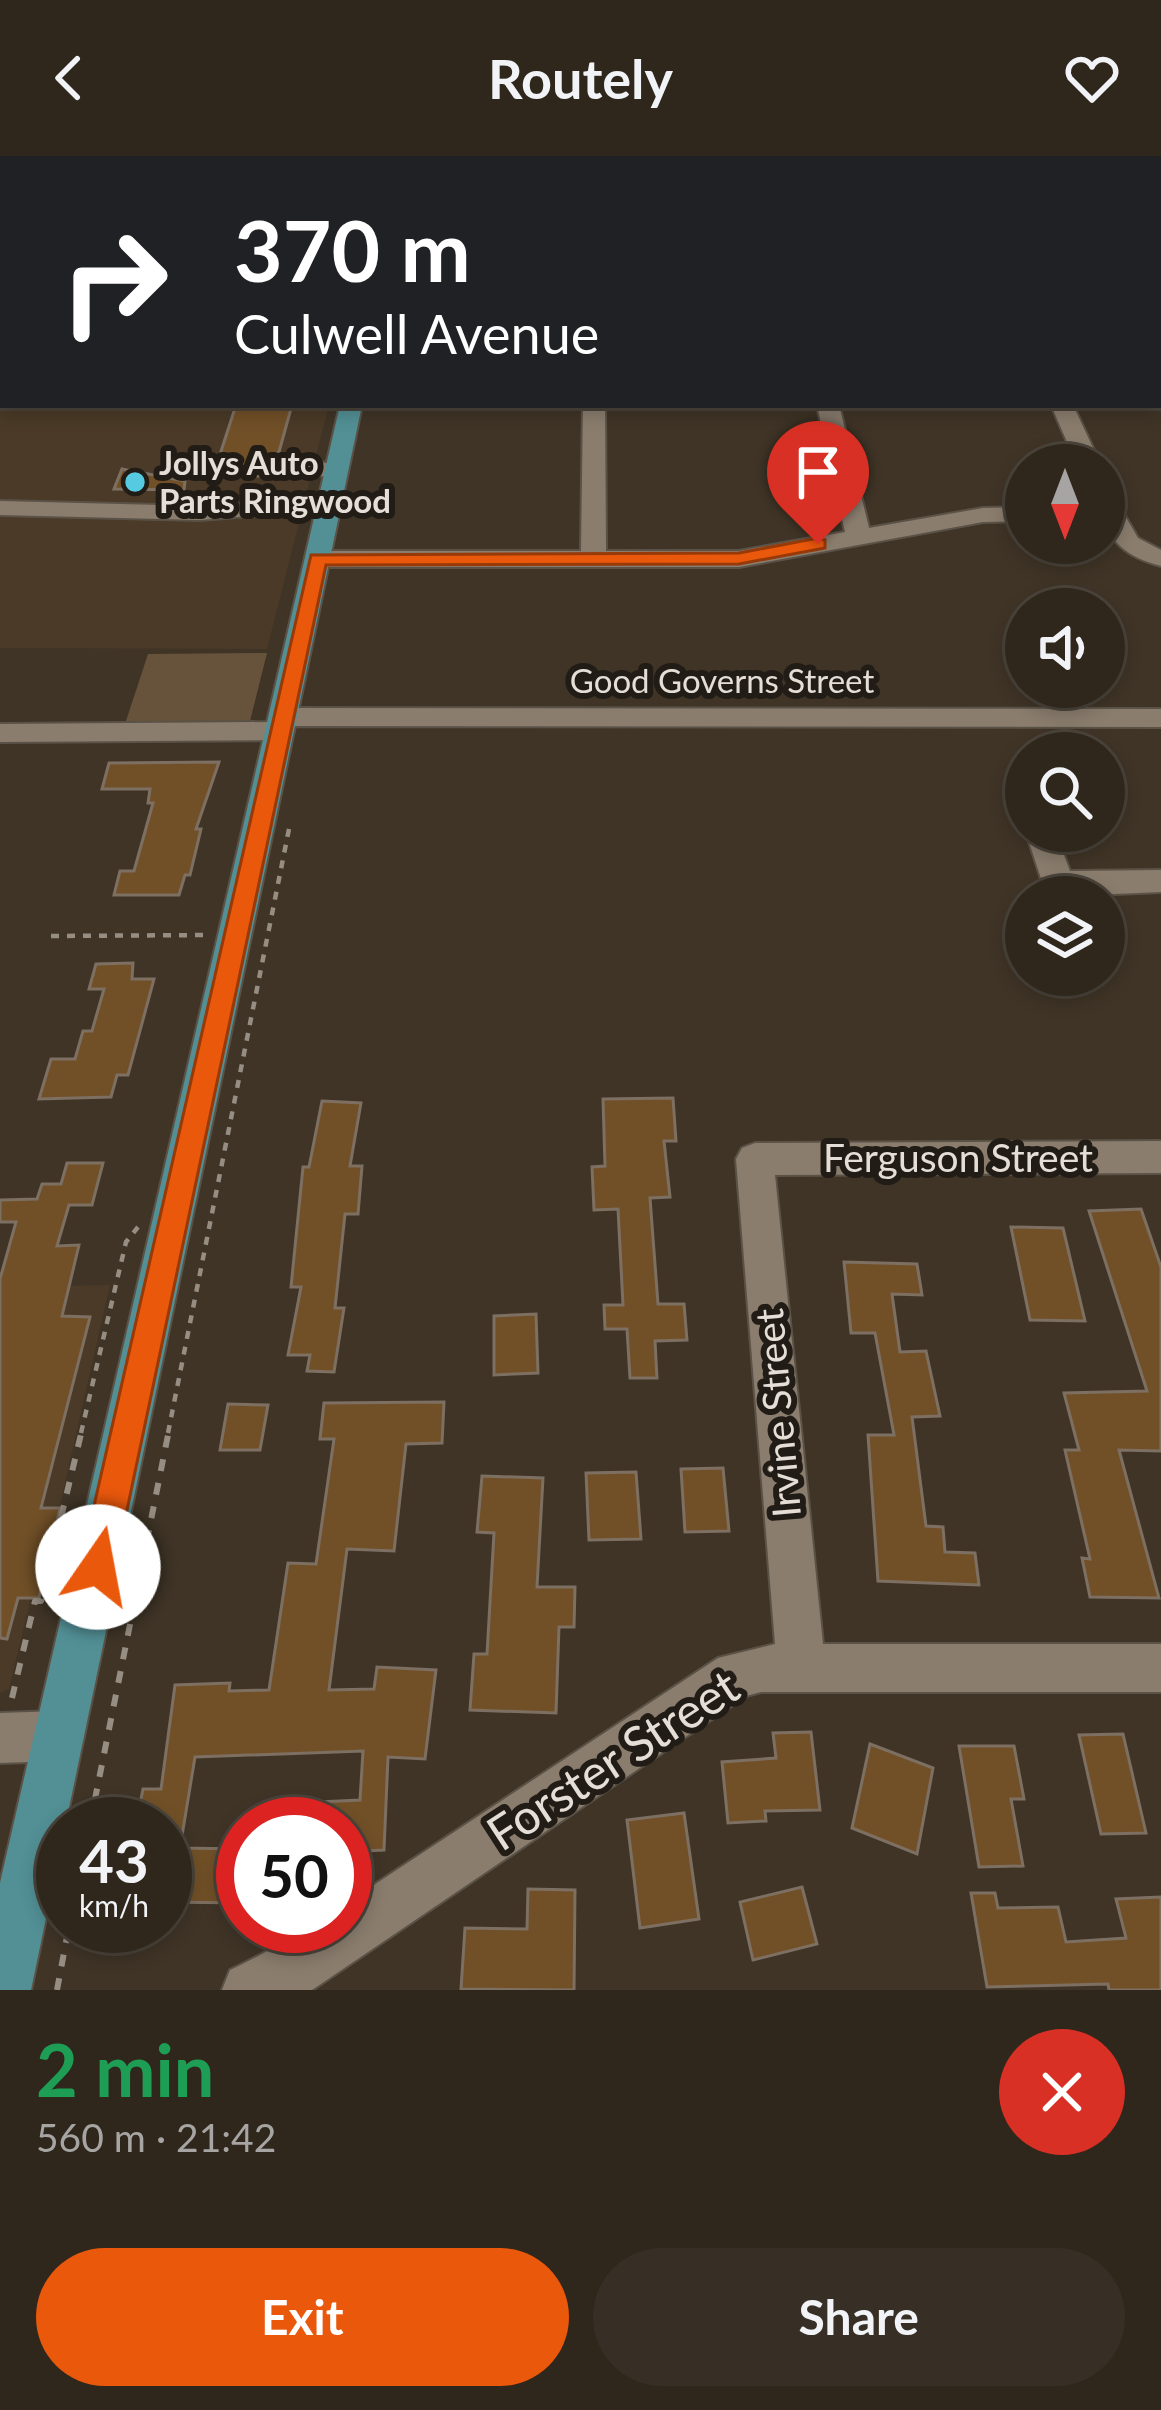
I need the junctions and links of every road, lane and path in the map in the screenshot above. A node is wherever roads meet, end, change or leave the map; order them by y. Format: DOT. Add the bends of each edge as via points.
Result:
graph roads {
  1 [pos="350,408"];
  2 [pos="594,408"];
  3 [pos="829,408"];
  4 [pos="1063,408"];
  5 [pos="1080,444"];
  6 [pos="284,461"];
  7 [pos="330,498"];
  8 [pos="0,508"];
  9 [pos="1005,514"];
  10 [pos="858,536"];
  11 [pos="1125,541"];
  12 [pos="1161,558"];
  13 [pos="318,559"];
  14 [pos="593,559"];
  15 [pos="1161,718"];
  16 [pos="282,724"];
  17 [pos="0,733"];
  18 [pos="293,811"];
  19 [pos="1161,881"];
  20 [pos="1125,884"];
  21 [pos="207,935"];
  22 [pos="51,936"];
  23 [pos="1161,1157"];
  24 [pos="755,1159"];
  25 [pos="801,1667"];
  26 [pos="1161,1668"];
  27 [pos="59,1736"];
  28 [pos="0,1738"];
  29 [pos="95,1797"];
  30 [pos="63,1953"];
  31 [pos="3,1990"];
  32 [pos="57,1990"];
  33 [pos="250,1990"];
  1 -- 7 [label="main road"];
  2 -- 14 [label="street"];
  3 -- 10 [label="street"];
  4 -- 5 [label="street"];
  6 -- 7 [label="street"];
  7 -- 8 [label="street" via="300,518 266,502 200,513"];
  7 -- 13 [label="main road"];
  9 -- 10 [label="street"];
  10 -- 14 [label="street" via="739,559"];
  11 -- 12 [label="street"];
  13 -- 14 [label="street"];
  13 -- 16 [label="main road"];
  15 -- 16 [label="street, Good Governs Street"];
  16 -- 17 [label="street, Good Governs Street"];
  16 -- 27 [label="main road"];
  18 -- 29 [label="path"];
  19 -- 20 [label="street"];
  21 -- 22 [label="path"];
  23 -- 24 [label="street, Ferguson Street"];
  24 -- 25 [label="street, Irvine Street"];
  25 -- 26 [label="street, Forster Street"];
  25 -- 33 [label="street, Forster Street" via="735,1676 292,1971"];
  27 -- 28 [label="street"];
  27 -- 31 [label="main road"];
  30 -- 32 [label="path"];
}
